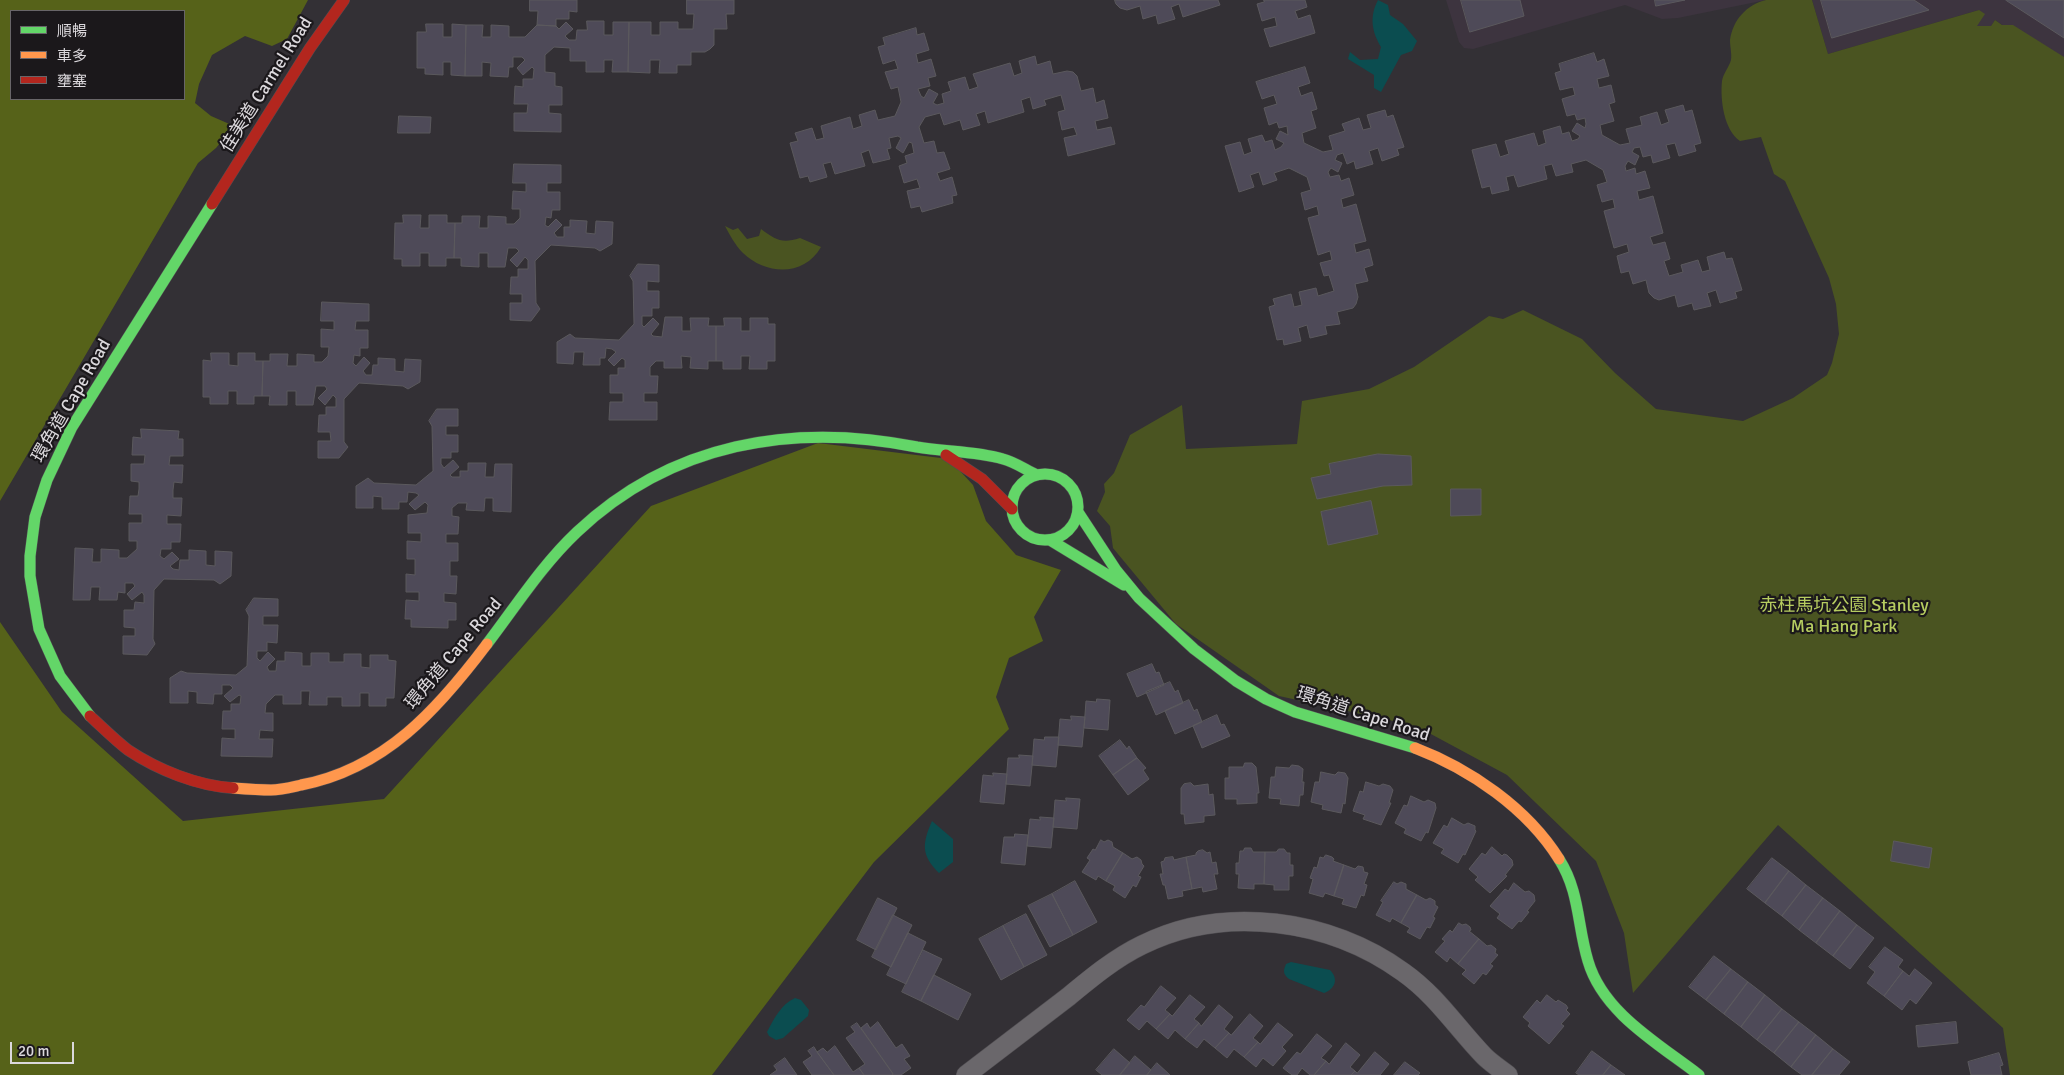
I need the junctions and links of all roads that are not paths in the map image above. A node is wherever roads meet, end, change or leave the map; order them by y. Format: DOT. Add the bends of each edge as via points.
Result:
graph roads {
  1 [pos="344,0"];
  2 [pos="222,189"];
  3 [pos="937,451"];
  4 [pos="1037,476"];
  5 [pos="1012,509"];
  6 [pos="1078,512"];
  7 [pos="1050,540"];
  8 [pos="1131,589"];
  9 [pos="966,1075"];
  10 [pos="1508,1075"];
  11 [pos="1699,1075"];
  1 -- 2 [label="street, 佳美道 Carmel Road" via="310,48"];
  2 -- 3 [label="street, 環角道 Cape Road" via="68,435 43,490 31,537 30,577 40,630 52,661 70,692 92,720 118,744 179,777 230,789 277,790 325,780 348,772 374,757 414,728 440,703 576,533 619,496 673,466 723,449 797,436 866,438"];
  3 -- 4 [label="street, 環角道 Cape Road" via="1009,460"];
  3 -- 5 [label="street, 環角道 Cape Road" via="980,475"];
  4 -- 5 [label="street" via="1018,488"];
  4 -- 6 [label="street, 環角道 Cape Road" via="1048,474 1068,483 1074,492"];
  5 -- 7 [label="street, 環角道 Cape Road" via="1014,520 1028,536"];
  6 -- 7 [label="street" via="1068,530"];
  6 -- 8 [label="street, 環角道 Cape Road"];
  7 -- 8 [label="street, 環角道 Cape Road"];
  8 -- 11 [label="street, 環角道 Cape Road" via="1205,660 1264,698 1307,716 1421,750 1457,768 1514,808 1565,866 1576,899 1585,954 1601,990 1635,1024"];
  9 -- 10 [label="street" via="1105,968 1142,945 1184,930 1221,923 1251,922 1302,927 1325,933 1384,959 1431,995 1485,1057"];
}
